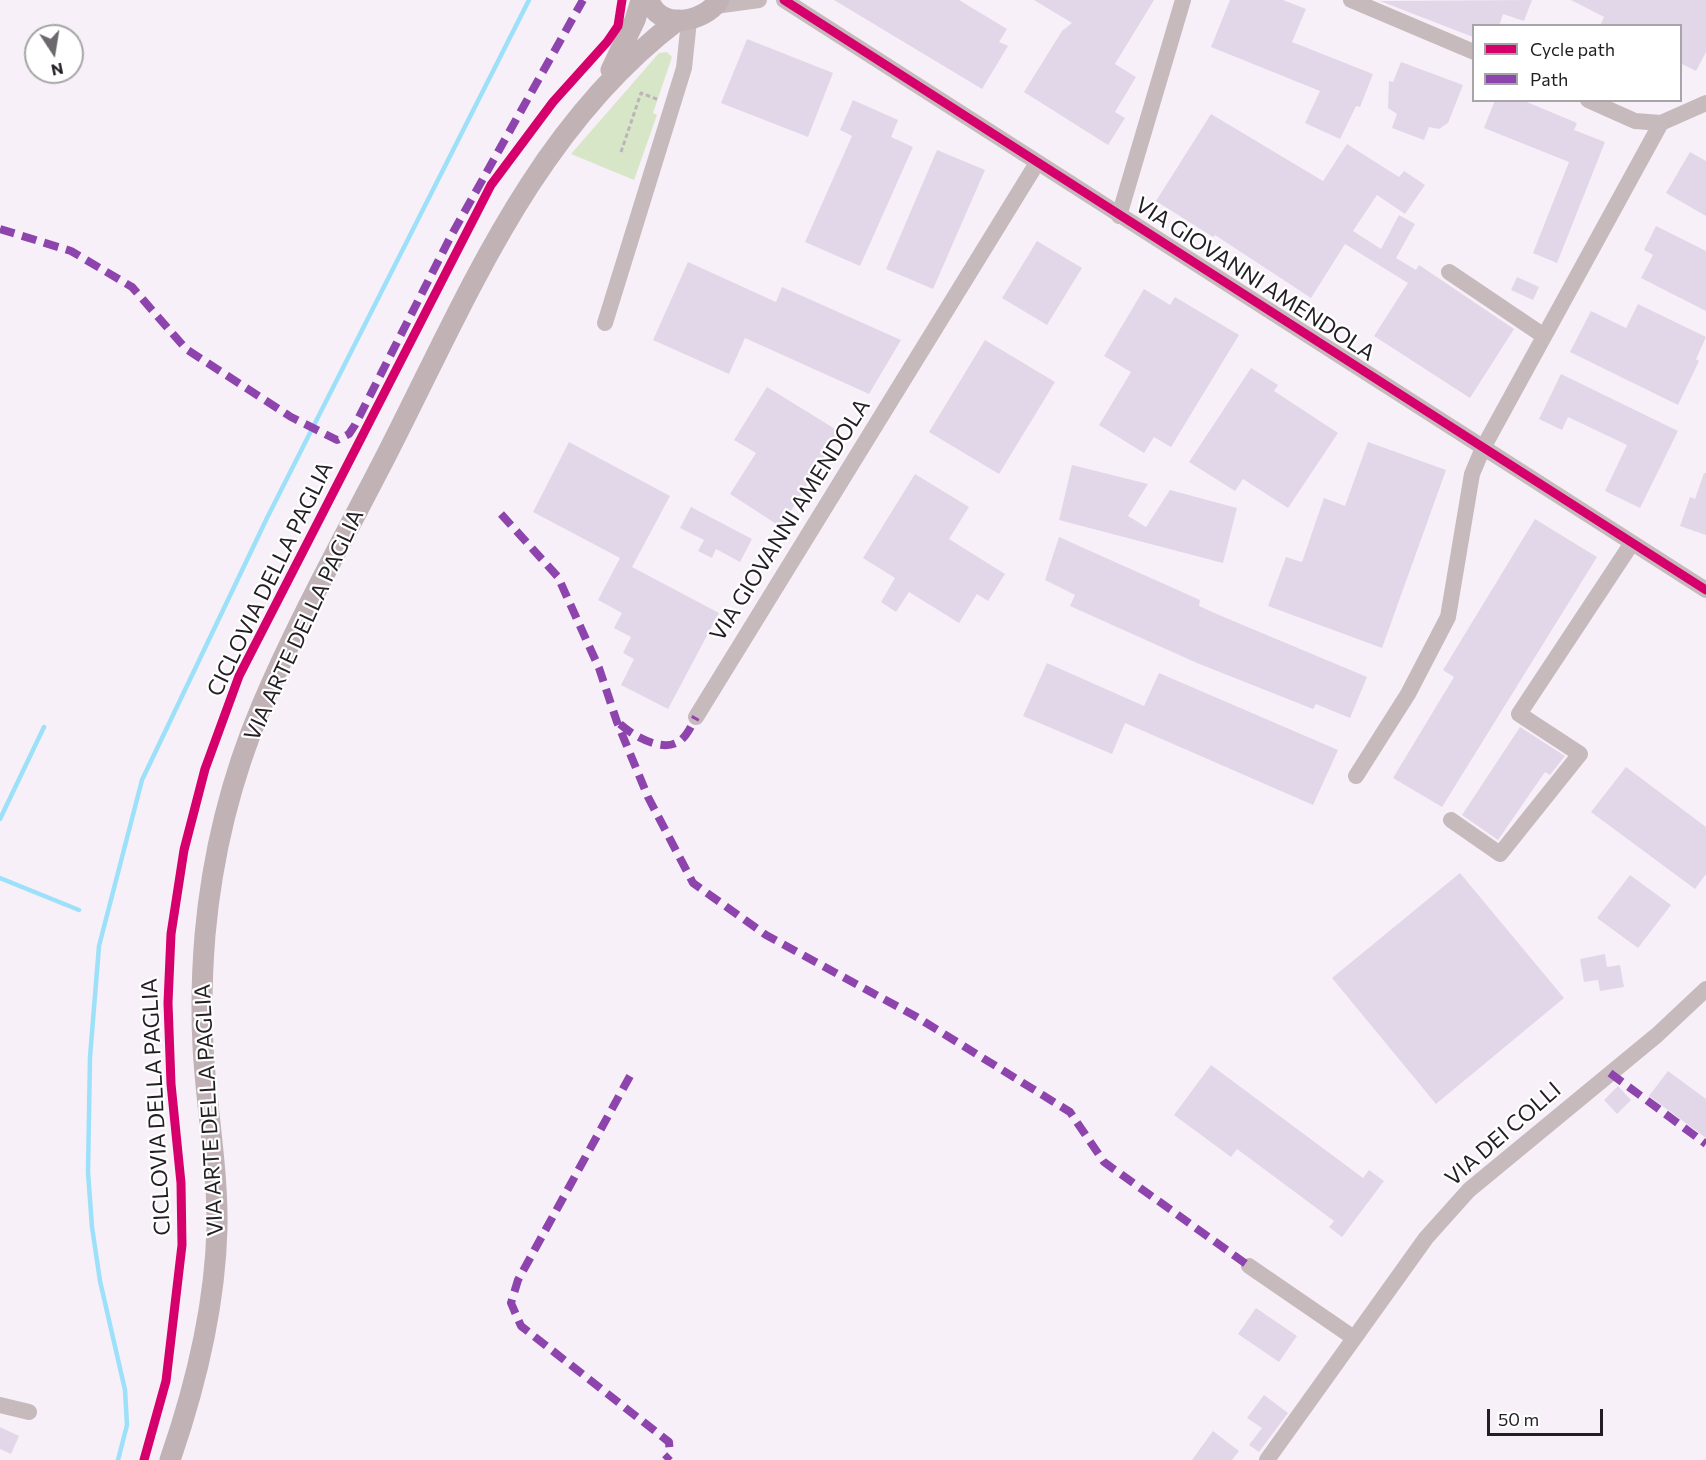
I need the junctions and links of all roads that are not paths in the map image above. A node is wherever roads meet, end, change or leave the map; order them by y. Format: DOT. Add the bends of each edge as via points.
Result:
graph roads {
  1 [pos="641,0"];
  2 [pos="649,0"];
  3 [pos="759,0"];
  4 [pos="764,0"];
  5 [pos="1183,0"];
  6 [pos="1351,0"];
  7 [pos="717,3"];
  8 [pos="789,4"];
  9 [pos="684,21"];
  10 [pos="1472,52"];
  11 [pos="597,94"];
  12 [pos="1592,102"];
  13 [pos="1706,103"];
  14 [pos="1661,123"];
  15 [pos="1037,163"];
  16 [pos="1119,216"];
  17 [pos="1449,272"];
  18 [pos="605,323"];
  19 [pos="1544,336"];
  20 [pos="1483,448"];
  21 [pos="1632,543"];
  22 [pos="1706,590"];
  23 [pos="696,717"];
  24 [pos="1356,776"];
  25 [pos="1451,820"];
  26 [pos="1706,989"];
  27 [pos="1249,1266"];
  28 [pos="1354,1338"];
  29 [pos="0,1405"];
  30 [pos="29,1412"];
  31 [pos="170,1460"];
  32 [pos="1268,1460"];
  1 -- 11 [label="main road, VIA ARTE DELLA PAGLIA" via="619,57"];
  2 -- 9 [label="main road" via="663,16"];
  3 -- 7 [label="street"];
  4 -- 8 [label="street, VIA GIOVANNI AMENDOLA"];
  5 -- 16 [label="street"];
  6 -- 10 [label="street"];
  7 -- 9 [label="main road, VIA ARTE DELLA PAGLIA"];
  8 -- 15 [label="street, VIA GIOVANNI AMENDOLA"];
  9 -- 11 [label="main road, VIA ARTE DELLA PAGLIA" via="656,37"];
  9 -- 18 [label="street" via="684,68"];
  11 -- 31 [label="main road, VIA ARTE DELLA PAGLIA" via="534,175 490,250 262,703 234,785 221,832 208,910 202,993 216,1188 213,1282 200,1362"];
  12 -- 14 [label="street" via="1635,121"];
  13 -- 14 [label="street"];
  14 -- 19 [label="street"];
  15 -- 16 [label="street, VIA GIOVANNI AMENDOLA"];
  15 -- 23 [label="street, VIA GIOVANNI AMENDOLA"];
  16 -- 20 [label="street, VIA GIOVANNI AMENDOLA"];
  17 -- 19 [label="street"];
  19 -- 20 [label="street"];
  20 -- 21 [label="street, VIA GIOVANNI AMENDOLA"];
  20 -- 24 [label="street" via="1472,474 1448,616 1408,694"];
  21 -- 22 [label="street, VIA GIOVANNI AMENDOLA"];
  21 -- 25 [label="street" via="1519,714 1580,753 1500,854"];
  26 -- 28 [label="street, VIA DEI COLLI" via="1657,1035 1469,1190 1426,1238"];
  27 -- 28 [label="street"];
  28 -- 32 [label="street, VIA DEI COLLI"];
  29 -- 30 [label="street"];
}
